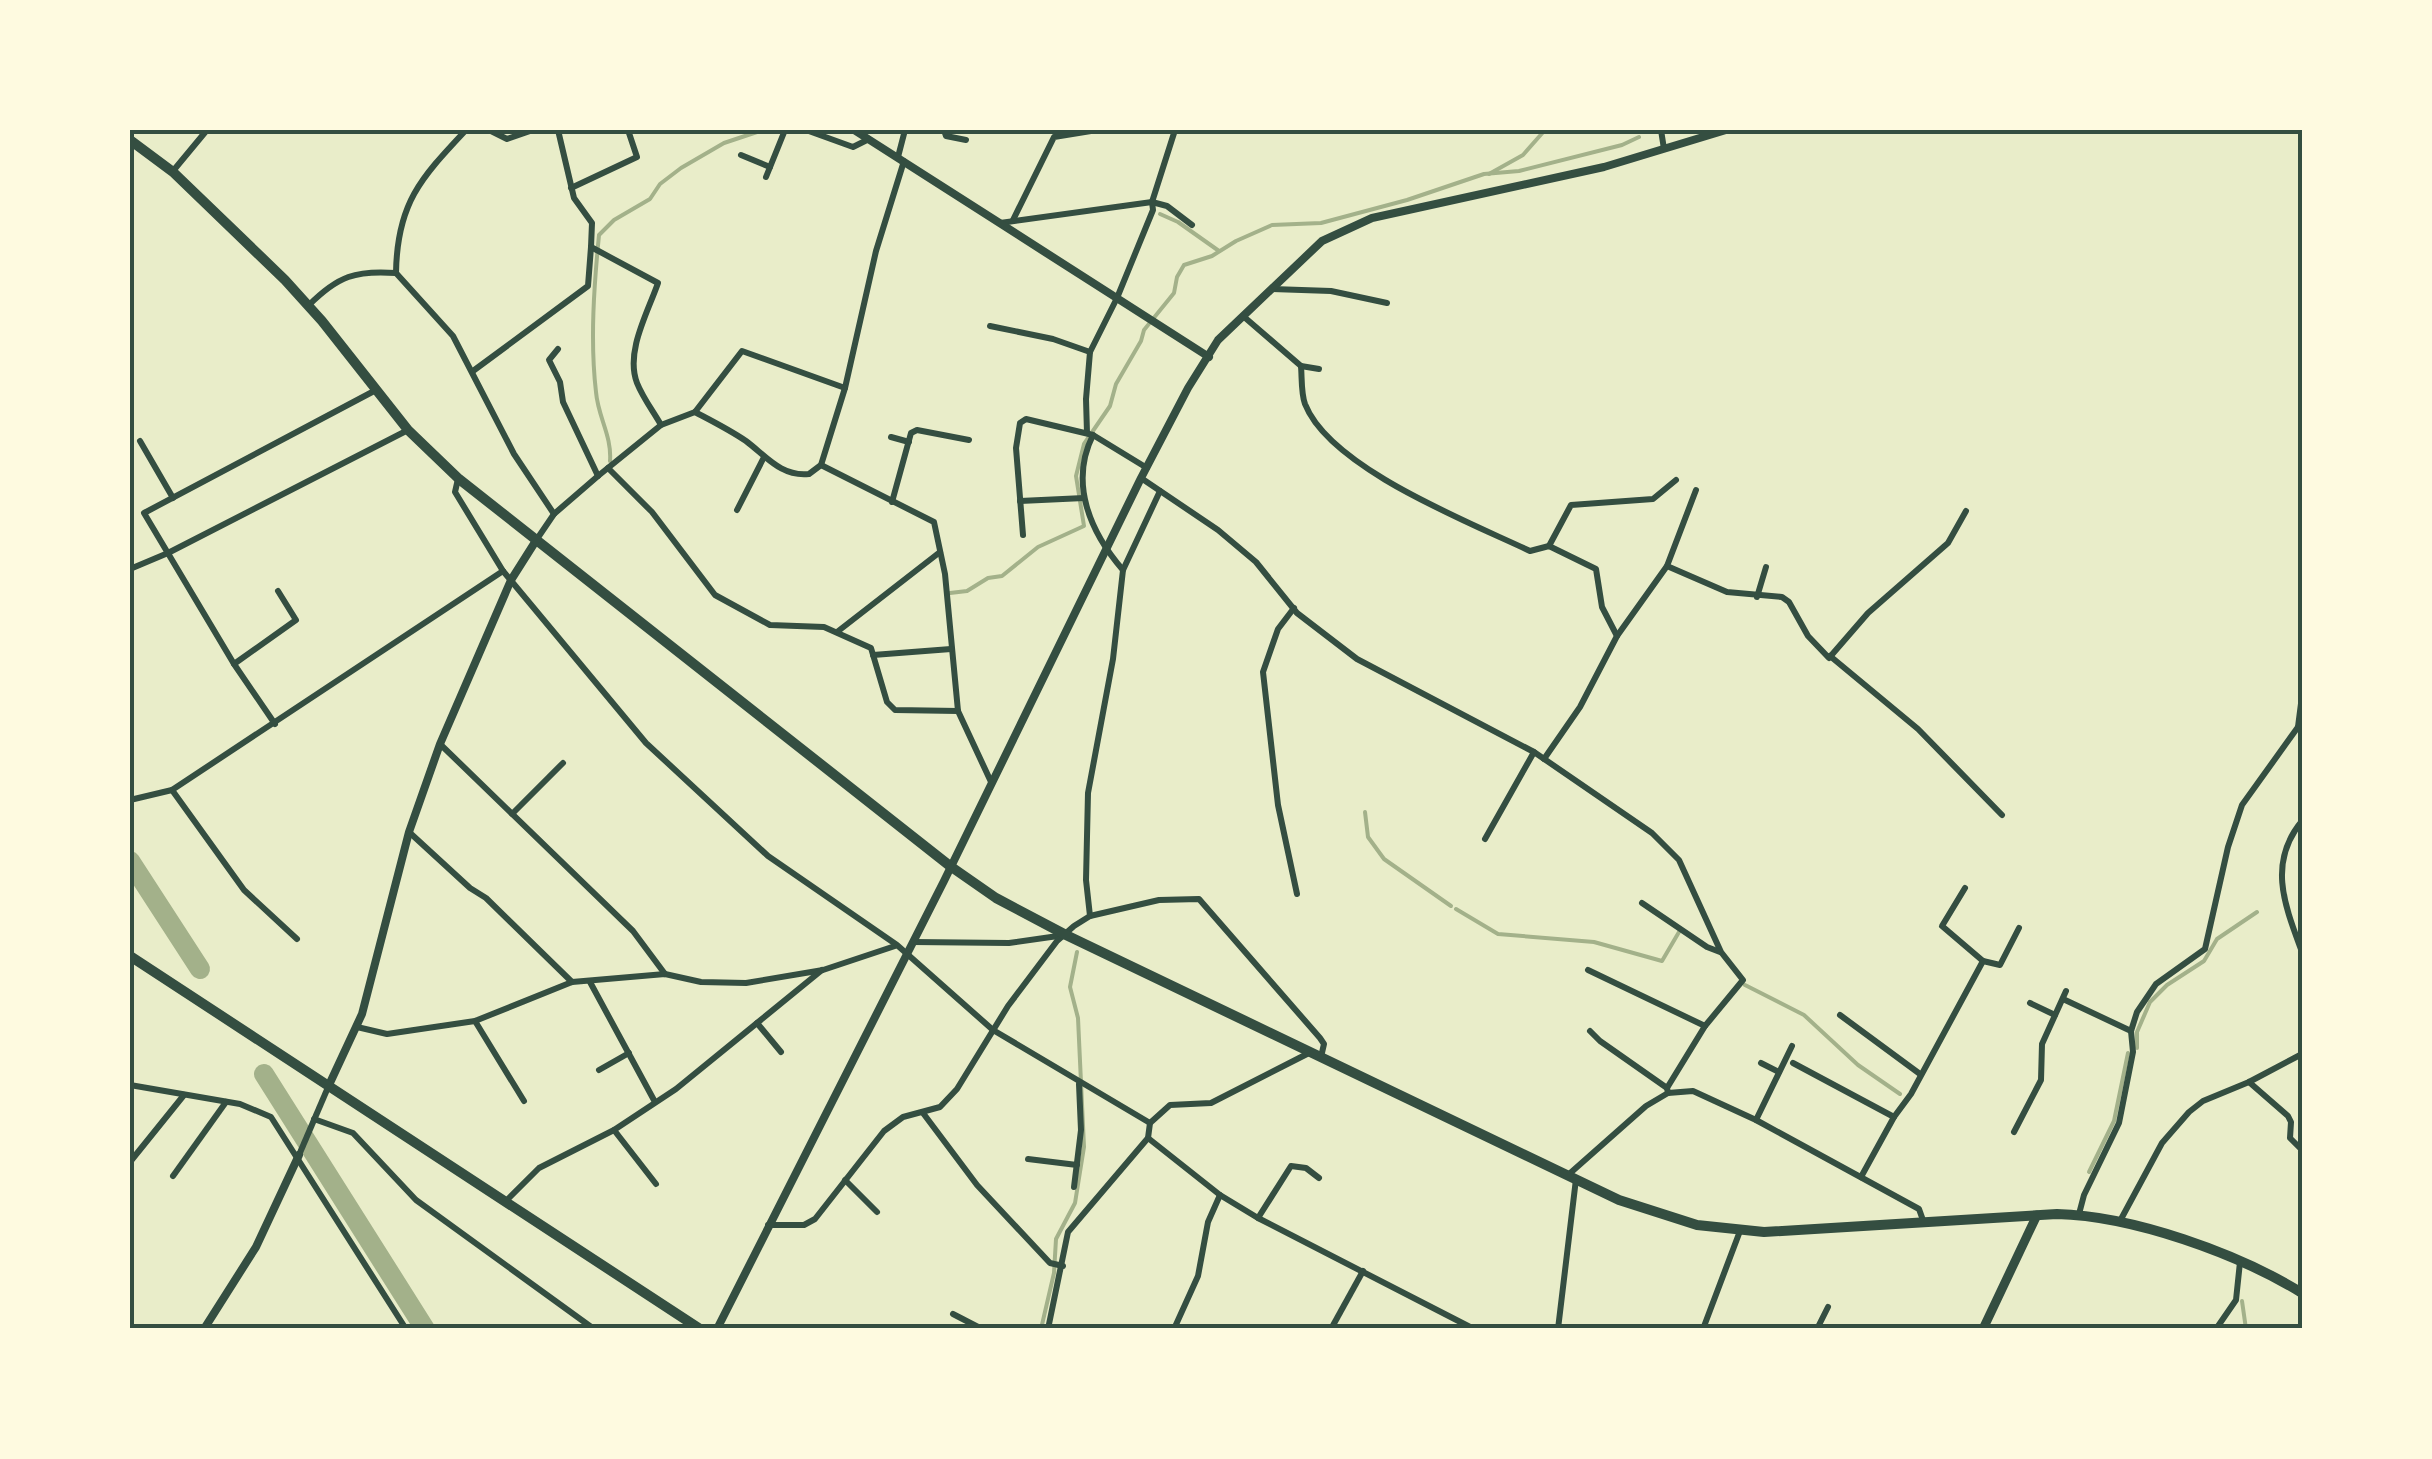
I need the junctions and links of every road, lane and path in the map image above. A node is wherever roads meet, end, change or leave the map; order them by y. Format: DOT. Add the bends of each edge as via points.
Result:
graph roads {
  1 [pos="207,130"];
  2 [pos="466,130"];
  3 [pos="489,130"];
  4 [pos="534,130"];
  5 [pos="558,130"];
  6 [pos="628,130"];
  7 [pos="786,130"];
  8 [pos="806,130"];
  9 [pos="854,130"];
  10 [pos="905,130"];
  11 [pos="944,130"];
  12 [pos="1097,130"];
  13 [pos="1175,130"];
  14 [pos="1660,130"];
  15 [pos="1726,130"];
  16 [pos="868,139"];
  17 [pos="130,140"];
  18 [pos="966,140"];
  19 [pos="1664,150"];
  20 [pos="741,155"];
  21 [pos="901,159"];
  22 [pos="770,167"];
  23 [pos="173,172"];
  24 [pos="766,177"];
  25 [pos="571,188"];
  26 [pos="1152,202"];
  27 [pos="1012,221"];
  28 [pos="999,223"];
  29 [pos="1192,226"];
  30 [pos="596,250"];
  31 [pos="396,272"];
  32 [pos="1270,289"];
  33 [pos="1117,298"];
  34 [pos="1387,303"];
  35 [pos="310,306"];
  36 [pos="1242,316"];
  37 [pos="990,326"];
  38 [pos="558,349"];
  39 [pos="1090,352"];
  40 [pos="1208,357"];
  41 [pos="1301,366"];
  42 [pos="1319,369"];
  43 [pos="473,371"];
  44 [pos="845,388"];
  45 [pos="376,390"];
  46 [pos="695,412"];
  47 [pos="661,426"];
  48 [pos="408,430"];
  49 [pos="1090,434"];
  50 [pos="891,437"];
  51 [pos="140,440"];
  52 [pos="969,440"];
  53 [pos="909,442"];
  54 [pos="763,458"];
  55 [pos="820,465"];
  56 [pos="608,468"];
  57 [pos="1147,468"];
  58 [pos="598,476"];
  59 [pos="1142,478"];
  60 [pos="458,479"];
  61 [pos="1676,480"];
  62 [pos="1160,490"];
  63 [pos="1696,490"];
  64 [pos="173,498"];
  65 [pos="1084,498"];
  66 [pos="1020,501"];
  67 [pos="892,502"];
  68 [pos="737,510"];
  69 [pos="1966,510"];
  70 [pos="554,514"];
  71 [pos="1022,534"];
  72 [pos="537,539"];
  73 [pos="1550,546"];
  74 [pos="940,552"];
  75 [pos="1106,552"];
  76 [pos="168,553"];
  77 [pos="1667,566"];
  78 [pos="1766,567"];
  79 [pos="130,569"];
  80 [pos="1122,570"];
  81 [pos="503,571"];
  82 [pos="511,580"];
  83 [pos="278,590"];
  84 [pos="1756,597"];
  85 [pos="1294,608"];
  86 [pos="837,632"];
  87 [pos="1616,636"];
  88 [pos="951,649"];
  89 [pos="873,654"];
  90 [pos="1830,656"];
  91 [pos="234,664"];
  92 [pos="2302,696"];
  93 [pos="958,711"];
  94 [pos="275,724"];
  95 [pos="2300,728"];
  96 [pos="440,744"];
  97 [pos="1534,752"];
  98 [pos="1544,758"];
  99 [pos="563,764"];
  100 [pos="992,784"];
  101 [pos="172,790"];
  102 [pos="130,800"];
  103 [pos="512,814"];
  104 [pos="2002,815"];
  105 [pos="2302,821"];
  106 [pos="409,832"];
  107 [pos="1485,840"];
  108 [pos="950,866"];
  109 [pos="1966,888"];
  110 [pos="1297,894"];
  111 [pos="1642,903"];
  112 [pos="1090,916"];
  113 [pos="2019,928"];
  114 [pos="1066,935"];
  115 [pos="297,939"];
  116 [pos="913,942"];
  117 [pos="896,945"];
  118 [pos="1721,952"];
  119 [pos="2302,952"];
  120 [pos="906,954"];
  121 [pos="130,956"];
  122 [pos="1983,961"];
  123 [pos="823,970"];
  124 [pos="1588,970"];
  125 [pos="665,974"];
  126 [pos="572,982"];
  127 [pos="590,982"];
  128 [pos="2030,1003"];
  129 [pos="1840,1015"];
  130 [pos="2056,1015"];
  131 [pos="475,1021"];
  132 [pos="757,1024"];
  133 [pos="1705,1026"];
  134 [pos="357,1027"];
  135 [pos="993,1030"];
  136 [pos="1590,1030"];
  137 [pos="2131,1031"];
  138 [pos="1792,1046"];
  139 [pos="781,1052"];
  140 [pos="629,1053"];
  141 [pos="1316,1054"];
  142 [pos="2302,1054"];
  143 [pos="1792,1062"];
  144 [pos="1760,1063"];
  145 [pos="598,1070"];
  146 [pos="1779,1072"];
  147 [pos="1920,1074"];
  148 [pos="2249,1082"];
  149 [pos="1082,1084"];
  150 [pos="130,1085"];
  151 [pos="329,1085"];
  152 [pos="1668,1090"];
  153 [pos="185,1094"];
  154 [pos="524,1101"];
  155 [pos="226,1102"];
  156 [pos="655,1102"];
  157 [pos="923,1114"];
  158 [pos="1894,1117"];
  159 [pos="313,1120"];
  160 [pos="1756,1120"];
  161 [pos="1150,1123"];
  162 [pos="614,1130"];
  163 [pos="2014,1132"];
  164 [pos="1148,1138"];
  165 [pos="2302,1150"];
  166 [pos="298,1157"];
  167 [pos="1028,1159"];
  168 [pos="130,1162"];
  169 [pos="1077,1166"];
  170 [pos="172,1176"];
  171 [pos="1572,1177"];
  172 [pos="1861,1177"];
  173 [pos="1319,1178"];
  174 [pos="845,1180"];
  175 [pos="656,1184"];
  176 [pos="1074,1187"];
  177 [pos="1220,1195"];
  178 [pos="506,1202"];
  179 [pos="876,1212"];
  180 [pos="2079,1214"];
  181 [pos="2037,1215"];
  182 [pos="1258,1218"];
  183 [pos="2120,1221"];
  184 [pos="1924,1223"];
  185 [pos="768,1225"];
  186 [pos="1740,1231"];
  187 [pos="2240,1262"];
  188 [pos="1063,1266"];
  189 [pos="1362,1271"];
  190 [pos="2302,1294"];
  191 [pos="1828,1307"];
  192 [pos="953,1314"];
  193 [pos="204,1329"];
  194 [pos="406,1329"];
  195 [pos="594,1329"];
  196 [pos="700,1329"];
  197 [pos="717,1329"];
  198 [pos="982,1329"];
  199 [pos="1048,1329"];
  200 [pos="1174,1329"];
  201 [pos="1331,1329"];
  202 [pos="1474,1329"];
  203 [pos="1558,1329"];
  204 [pos="1703,1329"];
  205 [pos="1817,1329"];
  206 [pos="1983,1329"];
  207 [pos="2216,1329"];
  1 -- 23 [label="street"];
  2 -- 31 [label="street" via="418,184 401,227"];
  3 -- 4 [label="street" via="507,139"];
  5 -- 25 [label="street"];
  6 -- 25 [label="street" via="637,157"];
  7 -- 22 [label="street"];
  8 -- 16 [label="street" via="853,148"];
  9 -- 16 [label="street"];
  10 -- 21 [label="street"];
  11 -- 18 [label="street"];
  12 -- 27 [label="street" via="1054,137"];
  13 -- 26 [label="street"];
  14 -- 19 [label="street"];
  15 -- 19 [label="street"];
  16 -- 21 [label="street"];
  17 -- 23 [label="main road"];
  19 -- 32 [label="street" via="1372,218 1322,242"];
  20 -- 22 [label="street"];
  21 -- 28 [label="street"];
  21 -- 44 [label="street"];
  22 -- 24 [label="street"];
  23 -- 35 [label="main road"];
  25 -- 30 [label="street" via="592,223"];
  26 -- 27 [label="street"];
  26 -- 29 [label="street"];
  26 -- 33 [label="street"];
  27 -- 28 [label="street"];
  28 -- 33 [label="street"];
  30 -- 43 [label="street" via="588,286"];
  30 -- 47 [label="street" via="658,283 634,366"];
  31 -- 35 [label="street" via="346,276"];
  31 -- 43 [label="street" via="453,336"];
  32 -- 34 [label="street" via="1331,291"];
  32 -- 36 [label="street"];
  33 -- 39 [label="street"];
  33 -- 40 [label="street"];
  35 -- 45 [label="main road"];
  36 -- 40 [label="street"];
  36 -- 41 [label="street"];
  37 -- 39 [label="street"];
  38 -- 58 [label="street" via="549,360"];
  39 -- 49 [label="street"];
  40 -- 57 [label="street"];
  41 -- 42 [label="street"];
  41 -- 73 [label="street" via="1303,401 1346,455 1530,551"];
  43 -- 70 [label="street" via="514,454"];
  44 -- 46 [label="street" via="742,350"];
  44 -- 55 [label="street"];
  45 -- 48 [label="main road"];
  45 -- 64 [label="street"];
  46 -- 47 [label="street"];
  46 -- 54 [label="street"];
  47 -- 56 [label="street"];
  48 -- 60 [label="main road"];
  48 -- 76 [label="street"];
  49 -- 57 [label="street"];
  49 -- 65 [label="street"];
  49 -- 66 [label="street" via="1020,422"];
  50 -- 53 [label="street"];
  51 -- 64 [label="street"];
  52 -- 53 [label="street" via="917,430"];
  53 -- 67 [label="street"];
  54 -- 55 [label="street" via="802,476"];
  54 -- 68 [label="street"];
  55 -- 67 [label="street"];
  56 -- 58 [label="street"];
  56 -- 86 [label="street" via="652,512 715,595 770,624"];
  57 -- 59 [label="street"];
  58 -- 70 [label="street"];
  59 -- 62 [label="street"];
  59 -- 75 [label="street"];
  60 -- 72 [label="main road"];
  60 -- 81 [label="street" via="455,492"];
  61 -- 73 [label="street" via="1654,499 1570,505"];
  62 -- 80 [label="street"];
  62 -- 85 [label="street" via="1256,562"];
  63 -- 77 [label="street"];
  64 -- 76 [label="street" via="144,513"];
  65 -- 66 [label="street"];
  65 -- 75 [label="street"];
  66 -- 71 [label="street"];
  67 -- 74 [label="street" via="934,522"];
  69 -- 90 [label="street" via="1948,543 1868,612"];
  70 -- 72 [label="street"];
  72 -- 82 [label="street"];
  72 -- 108 [label="main road"];
  73 -- 87 [label="street" via="1596,570"];
  74 -- 86 [label="street"];
  74 -- 88 [label="street"];
  75 -- 80 [label="street"];
  75 -- 100 [label="street"];
  76 -- 79 [label="street"];
  76 -- 91 [label="street"];
  77 -- 84 [label="street"];
  77 -- 87 [label="street"];
  78 -- 84 [label="street"];
  80 -- 112 [label="street" via="1088,793"];
  81 -- 82 [label="street"];
  81 -- 94 [label="street"];
  82 -- 96 [label="street"];
  82 -- 117 [label="street" via="646,743 768,856"];
  83 -- 91 [label="street" via="296,620"];
  84 -- 90 [label="street" via="1789,602 1808,636"];
  85 -- 97 [label="street" via="1374,670"];
  85 -- 110 [label="street" via="1278,629 1263,672 1278,805"];
  86 -- 89 [label="street"];
  87 -- 98 [label="street" via="1580,707"];
  88 -- 89 [label="street"];
  88 -- 93 [label="street"];
  89 -- 93 [label="street" via="886,702 895,710"];
  90 -- 104 [label="street" via="1918,729"];
  91 -- 94 [label="street"];
  92 -- 95 [label="street"];
  93 -- 100 [label="street"];
  94 -- 101 [label="street"];
  95 -- 137 [label="street" via="2242,805 2205,949 2156,984"];
  96 -- 103 [label="street"];
  96 -- 106 [label="street"];
  97 -- 98 [label="street"];
  97 -- 107 [label="street"];
  98 -- 118 [label="street" via="1652,833 1678,860"];
  99 -- 103 [label="street"];
  100 -- 108 [label="street"];
  101 -- 102 [label="street"];
  101 -- 115 [label="street" via="244,890"];
  103 -- 125 [label="street" via="634,931"];
  105 -- 119 [label="street" via="2285,847 2280,871"];
  106 -- 126 [label="street"];
  106 -- 134 [label="street"];
  108 -- 114 [label="main road"];
  108 -- 116 [label="street"];
  109 -- 122 [label="street" via="1942,926"];
  111 -- 118 [label="street"];
  112 -- 114 [label="street"];
  112 -- 141 [label="street" via="1159,900 1200,899 1320,1038 1324,1044"];
  113 -- 122 [label="street" via="2000,965"];
  114 -- 116 [label="street" via="1009,944"];
  114 -- 135 [label="street"];
  114 -- 141 [label="main road"];
  116 -- 120 [label="street"];
  117 -- 120 [label="street"];
  117 -- 123 [label="street"];
  118 -- 133 [label="street" via="1743,980"];
  120 -- 135 [label="street"];
  120 -- 185 [label="street"];
  121 -- 151 [label="main road"];
  122 -- 147 [label="street"];
  123 -- 125 [label="street" via="746,982"];
  123 -- 132 [label="street"];
  124 -- 133 [label="street"];
  125 -- 127 [label="street"];
  126 -- 127 [label="street"];
  126 -- 131 [label="street"];
  127 -- 140 [label="street"];
  128 -- 130 [label="street"];
  129 -- 147 [label="street"];
  130 -- 137 [label="street" via="2065,995"];
  130 -- 163 [label="street" via="2042,1044 2041,1080"];
  131 -- 134 [label="street" via="387,1034"];
  131 -- 154 [label="street"];
  132 -- 139 [label="street"];
  132 -- 156 [label="street"];
  133 -- 152 [label="street"];
  134 -- 151 [label="street"];
  135 -- 149 [label="street"];
  135 -- 157 [label="street" via="957,1089 940,1108"];
  136 -- 152 [label="street"];
  137 -- 180 [label="street" via="2118,1123"];
  138 -- 146 [label="street"];
  140 -- 145 [label="street"];
  140 -- 156 [label="street"];
  141 -- 161 [label="street" via="1210,1103 1170,1105"];
  141 -- 171 [label="main road"];
  142 -- 148 [label="street"];
  143 -- 158 [label="street"];
  144 -- 146 [label="street"];
  146 -- 160 [label="street"];
  147 -- 158 [label="street"];
  148 -- 165 [label="street" via="2288,1116 2290,1138"];
  148 -- 183 [label="street" via="2189,1112 2162,1143"];
  149 -- 161 [label="street"];
  149 -- 169 [label="street"];
  150 -- 153 [label="street"];
  151 -- 159 [label="street"];
  151 -- 178 [label="main road"];
  152 -- 160 [label="street" via="1693,1091"];
  152 -- 171 [label="street"];
  153 -- 155 [label="street"];
  153 -- 168 [label="street"];
  155 -- 166 [label="street" via="271,1117"];
  155 -- 170 [label="street"];
  156 -- 162 [label="street"];
  157 -- 174 [label="street" via="903,1117 884,1131"];
  157 -- 188 [label="street" via="978,1184 1050,1262"];
  158 -- 172 [label="street"];
  159 -- 166 [label="street"];
  159 -- 195 [label="street" via="352,1133 416,1200"];
  160 -- 172 [label="street"];
  161 -- 164 [label="street"];
  162 -- 175 [label="street"];
  162 -- 178 [label="street" via="539,1168"];
  164 -- 177 [label="street"];
  164 -- 188 [label="street" via="1068,1232"];
  166 -- 193 [label="street" via="256,1247"];
  166 -- 194 [label="street"];
  167 -- 169 [label="street"];
  169 -- 176 [label="street"];
  171 -- 186 [label="main road" via="1660,1216"];
  171 -- 203 [label="street"];
  172 -- 184 [label="street" via="1919,1209"];
  173 -- 182 [label="street" via="1291,1166"];
  174 -- 179 [label="street"];
  174 -- 185 [label="street" via="815,1219"];
  177 -- 182 [label="street"];
  177 -- 200 [label="street" via="1198,1276"];
  178 -- 196 [label="main road"];
  180 -- 181 [label="main road"];
  180 -- 183 [label="main road"];
  181 -- 184 [label="main road"];
  181 -- 206 [label="main road"];
  182 -- 189 [label="street"];
  183 -- 187 [label="main road"];
  184 -- 186 [label="main road"];
  185 -- 197 [label="street"];
  186 -- 204 [label="street"];
  187 -- 190 [label="main road"];
  187 -- 207 [label="street" via="2236,1300"];
  188 -- 199 [label="street"];
  189 -- 201 [label="street"];
  189 -- 202 [label="street"];
  191 -- 205 [label="street"];
  192 -- 198 [label="street"];
}
